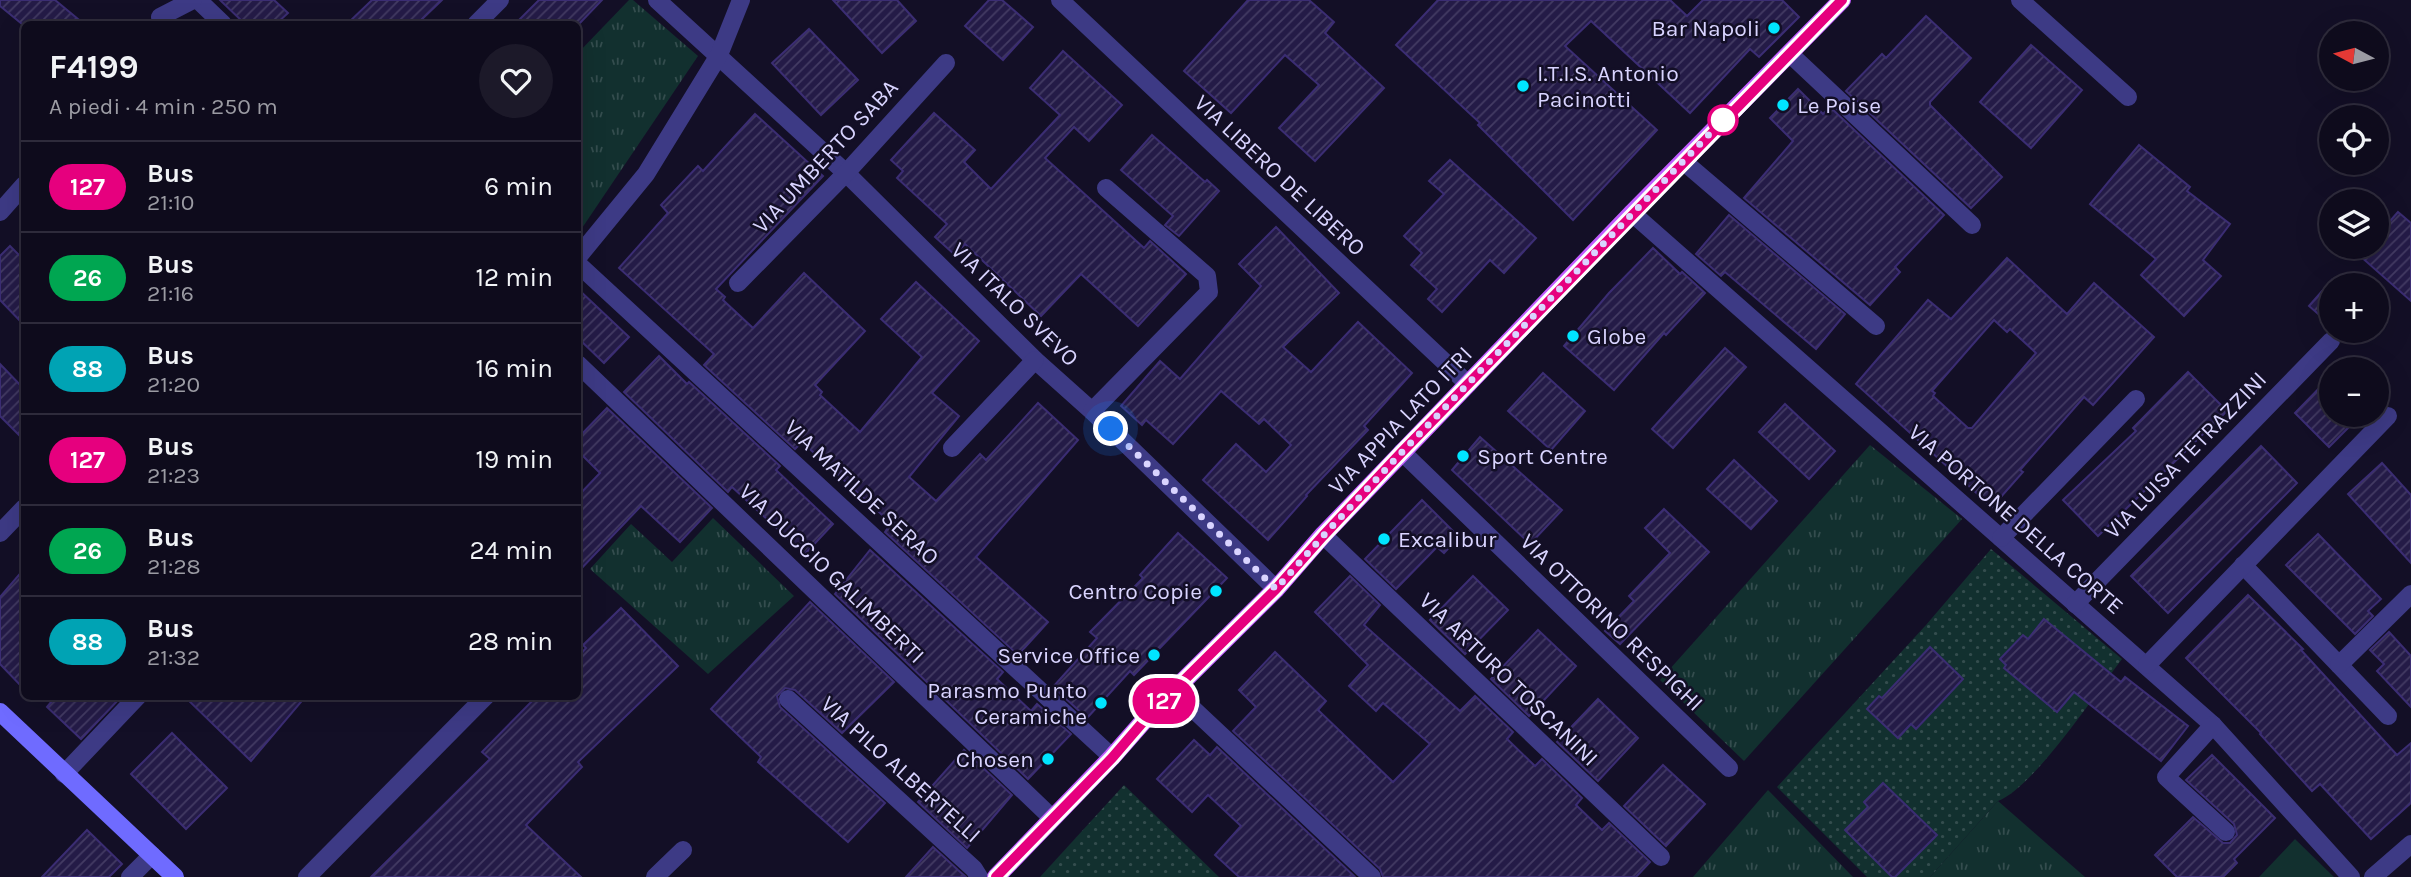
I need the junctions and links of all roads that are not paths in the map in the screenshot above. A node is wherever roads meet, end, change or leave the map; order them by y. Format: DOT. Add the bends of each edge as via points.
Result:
graph roads {
  1 [pos="195,0"];
  2 [pos="500,0"];
  3 [pos="657,0"];
  4 [pos="741,0"];
  5 [pos="1060,0"];
  6 [pos="1842,0"];
  7 [pos="2020,0"];
  8 [pos="160,14"];
  9 [pos="220,21"];
  10 [pos="479,21"];
  11 [pos="1790,54"];
  12 [pos="719,55"];
  13 [pos="946,63"];
  14 [pos="2129,97"];
  15 [pos="1683,161"];
  16 [pos="846,173"];
  17 [pos="21,188"];
  18 [pos="1106,188"];
  19 [pos="0,212"];
  20 [pos="1632,213"];
  21 [pos="1972,225"];
  22 [pos="581,253"];
  23 [pos="581,267"];
  24 [pos="738,283"];
  25 [pos="1876,326"];
  26 [pos="2329,343"];
  27 [pos="1034,360"];
  28 [pos="581,367"];
  29 [pos="1468,384"];
  30 [pos="2136,399"];
  31 [pos="1092,411"];
  32 [pos="2377,427"];
  33 [pos="951,448"];
  34 [pos="1402,452"];
  35 [pos="21,511"];
  36 [pos="0,533"];
  37 [pos="1323,536"];
  38 [pos="2001,538"];
  39 [pos="2243,565"];
  40 [pos="1276,589"];
  41 [pos="2411,594"];
  42 [pos="2075,604"];
  43 [pos="2147,665"];
  44 [pos="2339,665"];
  45 [pos="1174,691"];
  46 [pos="788,699"];
  47 [pos="134,700"];
  48 [pos="482,700"];
  49 [pos="0,712"];
  50 [pos="2388,716"];
  51 [pos="2213,725"];
  52 [pos="1112,758"];
  53 [pos="1729,768"];
  54 [pos="64,774"];
  55 [pos="1052,818"];
  56 [pos="2226,832"];
  57 [pos="2411,844"];
  58 [pos="683,850"];
  59 [pos="152,855"];
  60 [pos="1661,857"];
  61 [pos="130,877"];
  62 [pos="174,877"];
  63 [pos="307,877"];
  64 [pos="654,877"];
  65 [pos="979,877"];
  66 [pos="996,877"];
  67 [pos="1372,877"];
  68 [pos="2351,877"];
  69 [pos="2374,877"];
  1 -- 8 [label="street"];
  1 -- 9 [label="street"];
  2 -- 10 [label="street"];
  3 -- 12 [label="street, VIA ITALO SVEVO"];
  4 -- 12 [label="street"];
  5 -- 29 [label="street, VIA LIBERO DE LIBERO"];
  6 -- 11 [label="main road, VIA APPIA LATO ITRI"];
  7 -- 14 [label="street"];
  11 -- 15 [label="main road, VIA APPIA LATO ITRI"];
  11 -- 21 [label="street"];
  12 -- 16 [label="street, VIA ITALO SVEVO"];
  12 -- 22 [label="street" via="646,174"];
  13 -- 16 [label="street, VIA UMBERTO SABA"];
  15 -- 20 [label="main road, VIA APPIA LATO ITRI"];
  15 -- 25 [label="street"];
  16 -- 24 [label="street, VIA UMBERTO SABA"];
  16 -- 27 [label="street, VIA ITALO SVEVO"];
  17 -- 19 [label="street"];
  18 -- 31 [label="street" via="1207,276 1209,292"];
  20 -- 29 [label="main road, VIA APPIA LATO ITRI"];
  20 -- 38 [label="street, VIA PORTONE DELLA CORTE"];
  23 -- 52 [label="street, VIA MATILDE SERAO"];
  26 -- 42 [label="street, VIA LUISA TETRAZZINI"];
  27 -- 31 [label="street, VIA ITALO SVEVO"];
  27 -- 33 [label="street"];
  28 -- 55 [label="street, VIA DUCCIO GALIMBERTI"];
  29 -- 34 [label="main road, VIA APPIA LATO ITRI"];
  30 -- 38 [label="street"];
  31 -- 40 [label="street, VIA ITALO SVEVO"];
  32 -- 39 [label="street"];
  34 -- 37 [label="main road, VIA APPIA LATO ITRI"];
  34 -- 53 [label="street, VIA OTTORINO RESPIGHI"];
  35 -- 36 [label="street"];
  37 -- 40 [label="main road, VIA APPIA LATO ITRI"];
  37 -- 60 [label="street, VIA ARTURO TOSCANINI"];
  38 -- 42 [label="street, VIA PORTONE DELLA CORTE"];
  39 -- 43 [label="street"];
  39 -- 44 [label="street"];
  40 -- 45 [label="main road, VIA APPIA LATO ITRI"];
  41 -- 44 [label="street"];
  42 -- 43 [label="street, VIA PORTONE DELLA CORTE"];
  43 -- 51 [label="street, VIA PORTONE DELLA CORTE"];
  44 -- 50 [label="street"];
  45 -- 52 [label="main road, VIA APPIA LATO ITRI"];
  45 -- 67 [label="street"];
  46 -- 65 [label="street, VIA PILO ALBERTELLI"];
  47 -- 54 [label="street"];
  48 -- 63 [label="street"];
  49 -- 54 [label="street"];
  51 -- 56 [label="street" via="2166,777"];
  51 -- 68 [label="street, VIA PORTONE DELLA CORTE"];
  52 -- 55 [label="main road, VIA APPIA LATO ITRI"];
  54 -- 59 [label="street"];
  55 -- 66 [label="main road, VIA APPIA LATO ITRI"];
  57 -- 69 [label="street"];
  58 -- 64 [label="street"];
  59 -- 61 [label="street"];
  59 -- 62 [label="street"];
}
